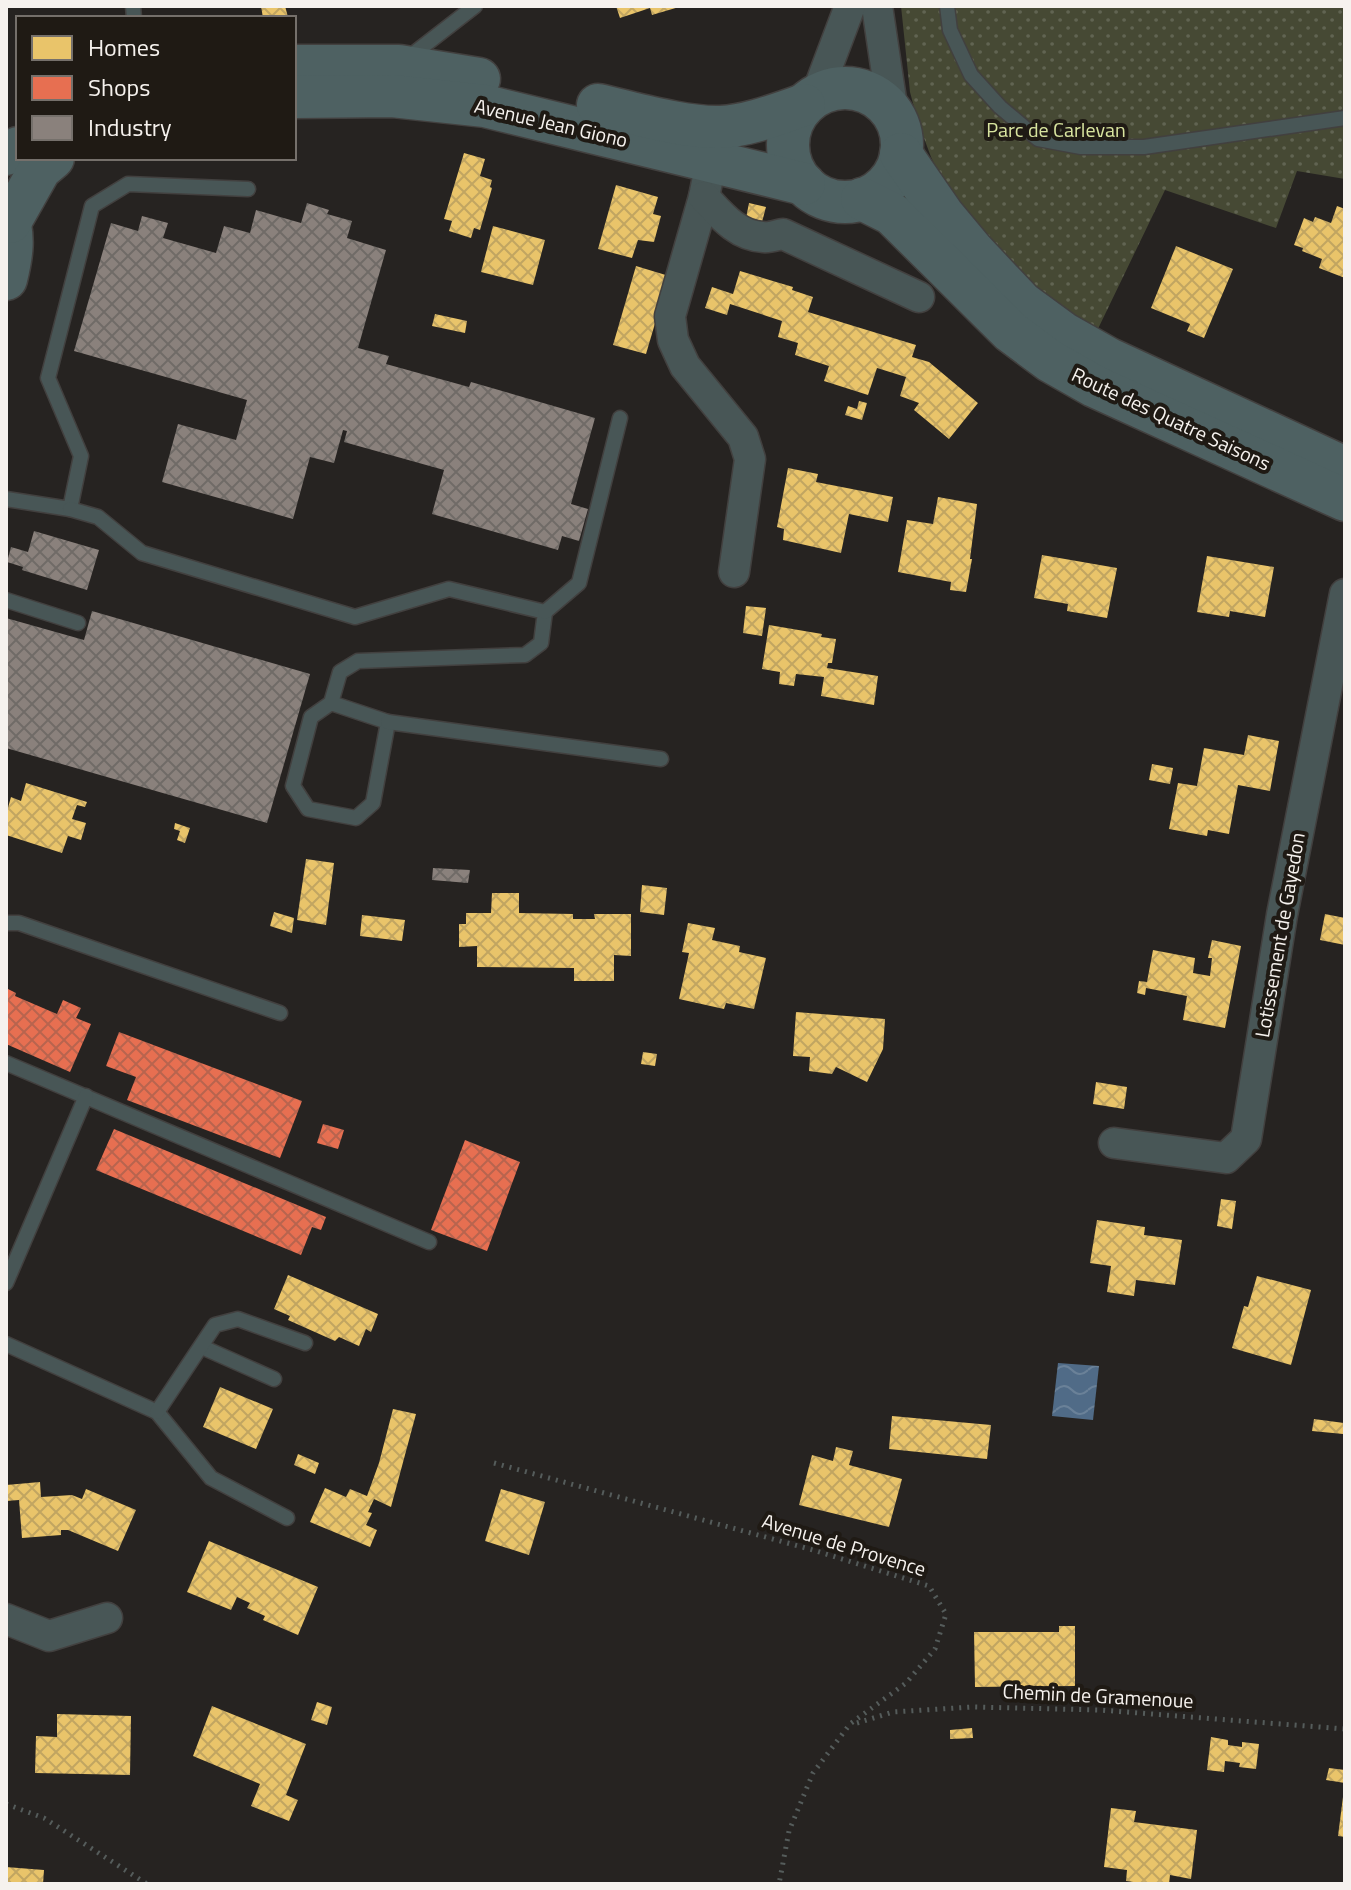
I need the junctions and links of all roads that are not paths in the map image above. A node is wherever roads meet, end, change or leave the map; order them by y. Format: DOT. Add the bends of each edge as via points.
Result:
graph roads {
  1 [pos="475,6"];
  2 [pos="850,6"];
  3 [pos="877,6"];
  4 [pos="947,6"];
  5 [pos="296,66"];
  6 [pos="399,66"];
  7 [pos="296,97"];
  8 [pos="810,101"];
  9 [pos="893,113"];
  10 [pos="1345,118"];
  11 [pos="901,154"];
  12 [pos="51,160"];
  13 [pos="707,179"];
  14 [pos="804,184"];
  15 [pos="248,189"];
  16 [pos="862,199"];
  17 [pos="8,216"];
  18 [pos="6,279"];
  19 [pos="919,297"];
  20 [pos="620,418"];
  21 [pos="1345,468"];
  22 [pos="6,499"];
  23 [pos="1345,500"];
  24 [pos="70,509"];
  25 [pos="734,572"];
  26 [pos="1345,594"];
  27 [pos="6,600"];
  28 [pos="545,612"];
  29 [pos="78,623"];
  30 [pos="331,703"];
  31 [pos="388,722"];
  32 [pos="661,759"];
  33 [pos="6,923"];
  34 [pos="280,1013"];
  35 [pos="6,1063"];
  36 [pos="86,1096"];
  37 [pos="1114,1143"];
  38 [pos="429,1242"];
  39 [pos="6,1283"];
  40 [pos="305,1343"];
  41 [pos="6,1344"];
  42 [pos="202,1347"];
  43 [pos="274,1379"];
  44 [pos="157,1412"];
  45 [pos="287,1518"];
  46 [pos="107,1618"];
  47 [pos="6,1619"];
  1 -- 6 [label="lane"];
  2 -- 8 [label="street"];
  3 -- 9 [label="street"];
  4 -- 10 [label="lane" via="950,30 971,75 1038,139 1081,147 1144,147"];
  5 -- 6 [label="main road, Avenue Jean Giono"];
  6 -- 8 [label="main road, Avenue Jean Giono" via="720,127"];
  7 -- 13 [label="main road, Avenue Jean Giono" via="392,96 485,106"];
  8 -- 9 [label="main road" via="832,89 849,88 867,92"];
  8 -- 14 [label="main road" via="789,136 791,161"];
  9 -- 11 [label="main road"];
  11 -- 16 [label="main road" via="888,182"];
  11 -- 21 [label="main road, Route des Quatre Saisons" via="973,251 1022,303 1063,333"];
  12 -- 17 [label="main road"];
  13 -- 14 [label="main road, Avenue Jean Giono"];
  13 -- 19 [label="street" via="722,217 738,230 762,237 783,234"];
  13 -- 25 [label="street" via="670,316 673,340 685,366 743,437 750,459"];
  14 -- 16 [label="main road" via="831,200"];
  15 -- 24 [label="lane" via="128,184 92,206 48,378 81,456"];
  16 -- 23 [label="main road, Route des Quatre Saisons" via="892,214 1011,332 1050,361"];
  17 -- 18 [label="main road" via="13,252"];
  20 -- 28 [label="lane" via="579,583"];
  22 -- 24 [label="lane"];
  24 -- 28 [label="lane" via="98,517 142,553 355,617 449,589"];
  26 -- 37 [label="street, Lotissement de Gayedon" via="1282,915 1246,1139 1226,1158"];
  27 -- 29 [label="lane"];
  28 -- 30 [label="lane" via="541,643 525,655 358,661 340,672"];
  30 -- 31 [label="lane"];
  30 -- 31 [label="lane" via="311,717 293,786 308,809 356,818 373,803"];
  31 -- 32 [label="lane"];
  33 -- 34 [label="lane" via="19,923"];
  35 -- 36 [label="lane"];
  36 -- 38 [label="lane"];
  36 -- 39 [label="lane"];
  40 -- 42 [label="lane" via="238,1319 215,1325"];
  41 -- 44 [label="lane"];
  42 -- 43 [label="lane"];
  42 -- 44 [label="lane"];
  44 -- 45 [label="lane" via="211,1478"];
  46 -- 47 [label="street" via="49,1636"];
}
